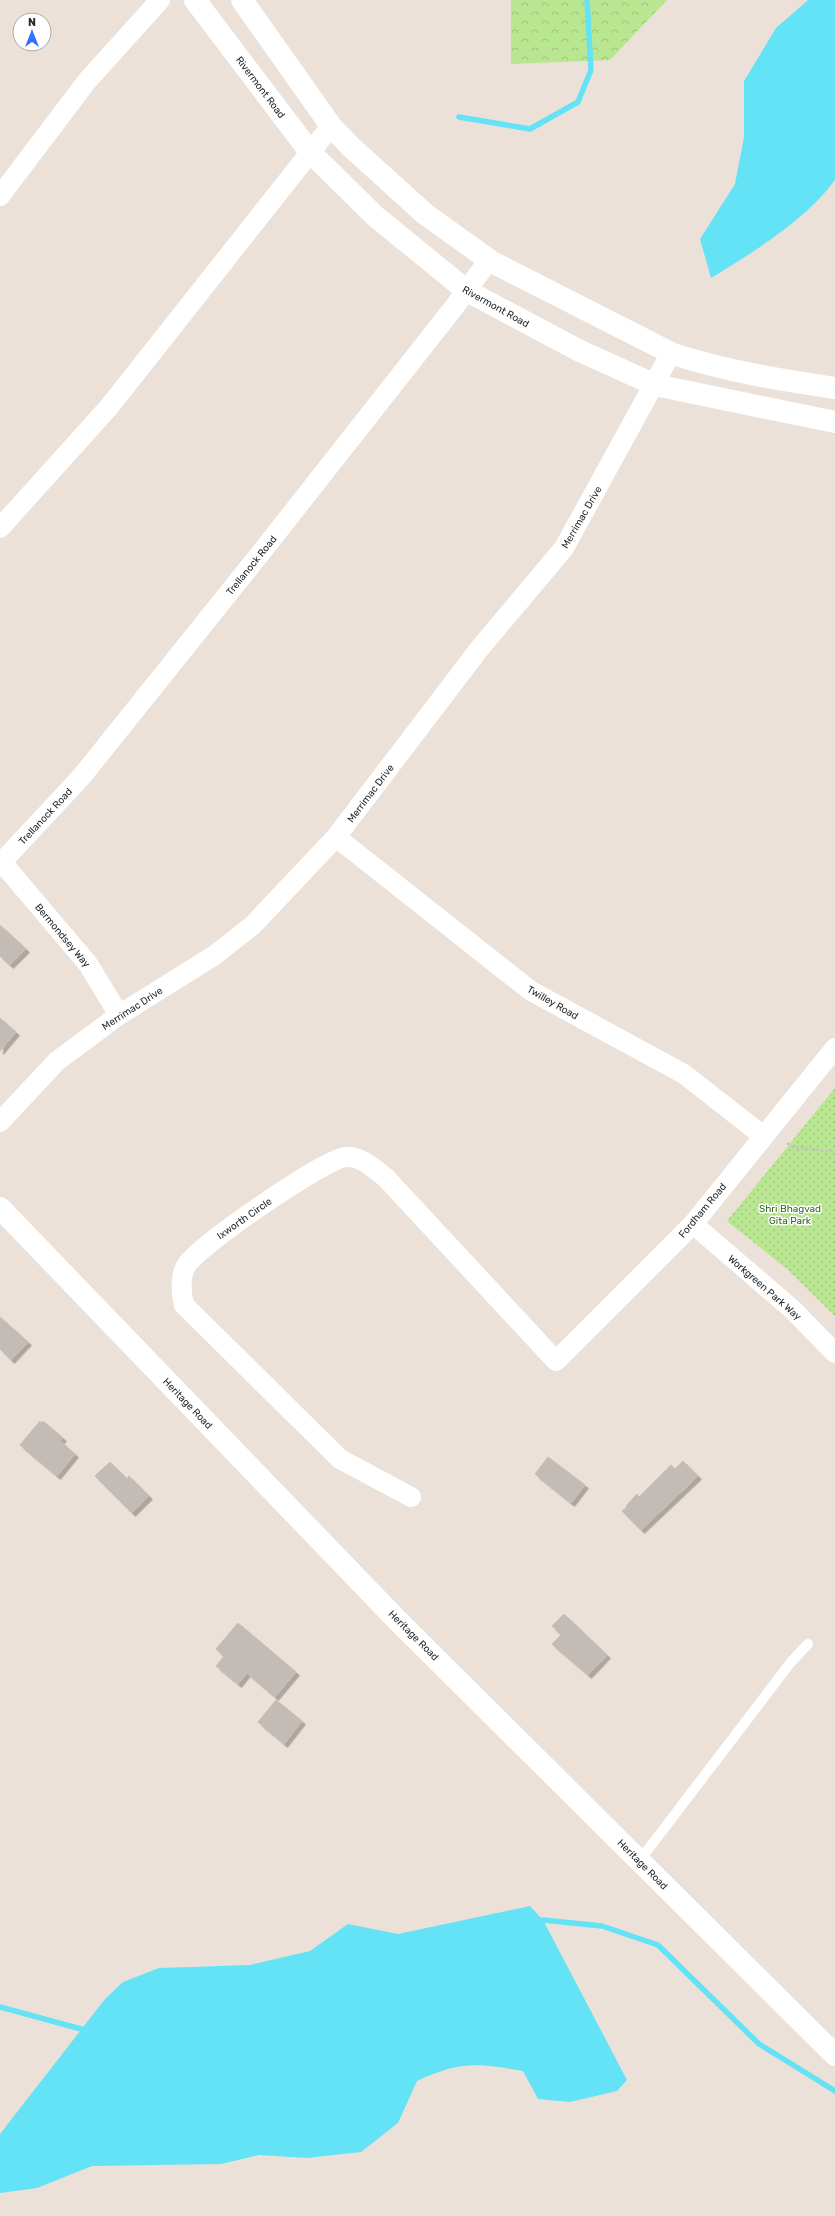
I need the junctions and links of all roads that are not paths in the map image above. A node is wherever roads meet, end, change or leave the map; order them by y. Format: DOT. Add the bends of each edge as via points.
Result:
graph roads {
  1 [pos="160,0"];
  2 [pos="195,0"];
  3 [pos="242,0"];
  4 [pos="331,126"];
  5 [pos="310,152"];
  6 [pos="0,196"];
  7 [pos="489,260"];
  8 [pos="467,291"];
  9 [pos="671,353"];
  10 [pos="654,385"];
  11 [pos="835,388"];
  12 [pos="835,422"];
  13 [pos="0,528"];
  14 [pos="336,837"];
  15 [pos="1,861"];
  16 [pos="119,1015"];
  17 [pos="835,1048"];
  18 [pos="0,1122"];
  19 [pos="763,1136"];
  20 [pos="0,1208"];
  21 [pos="693,1224"];
  22 [pos="835,1353"];
  23 [pos="556,1362"];
  24 [pos="411,1497"];
  25 [pos="808,1644"];
  26 [pos="640,1860"];
  27 [pos="835,2056"];
  1 -- 6 [label="street" via="87,81"];
  2 -- 5 [label="street, Rivermont Road"];
  3 -- 4 [label="street"];
  4 -- 5 [label="street"];
  4 -- 7 [label="street" via="425,214"];
  5 -- 8 [label="street, Rivermont Road" via="375,216"];
  5 -- 13 [label="street" via="109,406"];
  7 -- 8 [label="street, Trellanock Road"];
  7 -- 9 [label="street"];
  8 -- 10 [label="street, Rivermont Road" via="578,350"];
  8 -- 15 [label="street, Trellanock Road" via="82,776"];
  9 -- 10 [label="street, Merrimac Drive"];
  9 -- 11 [label="street" via="716,366"];
  10 -- 12 [label="street, Rivermont Road"];
  10 -- 14 [label="street, Merrimac Drive" via="564,548 480,648"];
  14 -- 16 [label="street, Merrimac Drive" via="253,926 215,956"];
  14 -- 19 [label="street, Twilley Road" via="531,992 684,1074"];
  15 -- 16 [label="street, Bermondsey Way" via="88,964"];
  16 -- 18 [label="street, Merrimac Drive" via="57,1061"];
  17 -- 19 [label="street, Fordham Road"];
  19 -- 21 [label="street, Fordham Road"];
  20 -- 26 [label="street, Heritage Road" via="400,1622"];
  21 -- 22 [label="street, Workgreen Park Way" via="792,1309"];
  21 -- 23 [label="street, Fordham Road"];
  23 -- 24 [label="street, Ixworth Circle" via="386,1178 364,1161 346,1157 327,1165 244,1216 203,1248 186,1266 181,1294 184,1305 340,1459"];
  25 -- 26 [label="lane" via="791,1662"];
  26 -- 27 [label="street, Heritage Road"];
}
